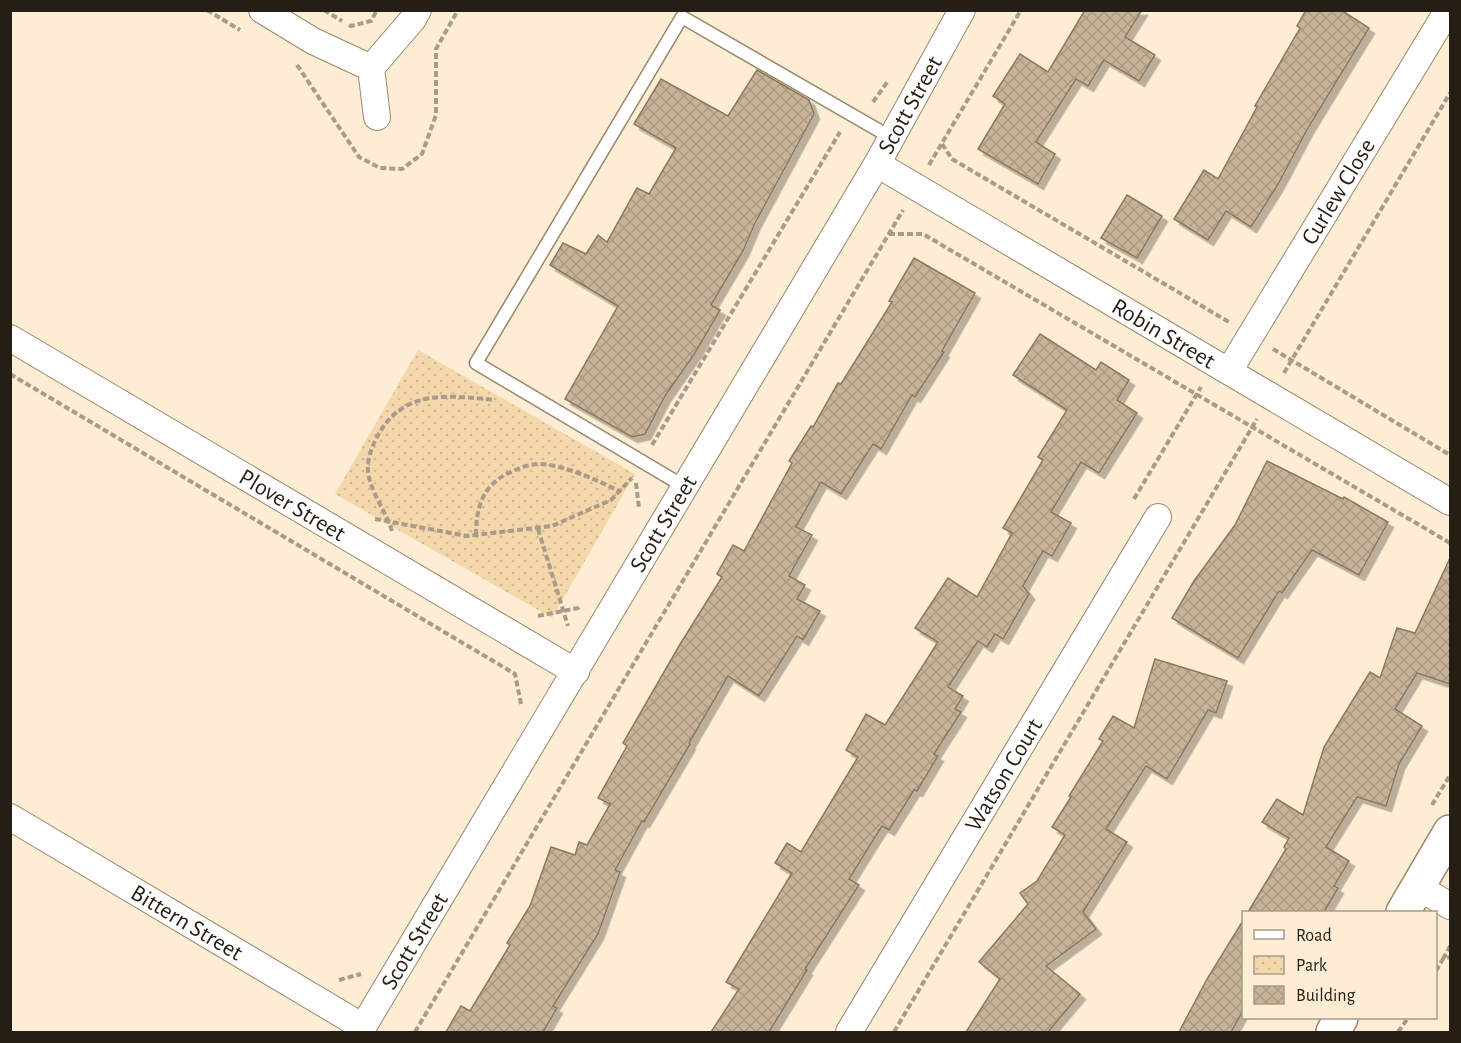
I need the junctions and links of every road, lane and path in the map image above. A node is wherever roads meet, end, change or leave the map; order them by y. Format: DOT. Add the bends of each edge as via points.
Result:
graph roads {
  1 [pos="262,10"];
  2 [pos="324,10"];
  3 [pos="377,10"];
  4 [pos="418,10"];
  5 [pos="962,10"];
  6 [pos="1021,10"];
  7 [pos="1448,10"];
  8 [pos="371,68"];
  9 [pos="1450,93"];
  10 [pos="377,117"];
  11 [pos="892,138"];
  12 [pos="942,144"];
  13 [pos="877,164"];
  14 [pos="916,187"];
  15 [pos="888,234"];
  16 [pos="1251,336"];
  17 [pos="10,338"];
  18 [pos="1292,360"];
  19 [pos="1229,371"];
  20 [pos="10,374"];
  21 [pos="1271,396"];
  22 [pos="498,400"];
  23 [pos="1252,427"];
  24 [pos="1450,455"];
  25 [pos="635,474"];
  26 [pos="685,487"];
  27 [pos="619,491"];
  28 [pos="1450,502"];
  29 [pos="368,517"];
  30 [pos="1158,517"];
  31 [pos="389,522"];
  32 [pos="538,529"];
  33 [pos="392,532"];
  34 [pos="476,535"];
  35 [pos="1450,543"];
  36 [pos="568,626"];
  37 [pos="576,672"];
  38 [pos="516,712"];
  39 [pos="10,817"];
  40 [pos="1450,832"];
  41 [pos="1411,900"];
  42 [pos="1450,906"];
  43 [pos="1450,946"];
  44 [pos="1450,957"];
  45 [pos="1443,959"];
  46 [pos="1437,969"];
  47 [pos="365,973"];
  48 [pos="340,1014"];
  49 [pos="1407,1019"];
  50 [pos="361,1030"];
  51 [pos="415,1032"];
  52 [pos="849,1032"];
  53 [pos="894,1032"];
  54 [pos="1398,1032"];
  1 -- 8 [label="street" via="313,41"];
  2 -- 3 [label="path" via="351,26 370,21"];
  4 -- 8 [label="street"];
  5 -- 11 [label="street, Scott Street"];
  6 -- 12 [label="path"];
  7 -- 16 [label="street, Curlew Close"];
  8 -- 10 [label="street"];
  9 -- 18 [label="path"];
  11 -- 13 [label="street, Scott Street"];
  11 -- 26 [label="lane" via="682,16 476,363"];
  12 -- 14 [label="path"];
  12 -- 16 [label="path" via="952,159"];
  13 -- 14 [label="street, Robin Street"];
  13 -- 26 [label="street, Scott Street"];
  14 -- 15 [label="path"];
  14 -- 19 [label="street, Robin Street"];
  15 -- 23 [label="path" via="923,234"];
  15 -- 51 [label="path"];
  16 -- 18 [label="path"];
  16 -- 19 [label="street, Curlew Close"];
  17 -- 37 [label="street, Plover Street"];
  18 -- 21 [label="path"];
  18 -- 24 [label="path"];
  19 -- 21 [label="street, Robin Street"];
  20 -- 38 [label="path" via="515,674 522,702"];
  21 -- 23 [label="path"];
  21 -- 28 [label="street, Robin Street"];
  22 -- 31 [label="path" via="435,397 406,404 386,422 372,447 368,471"];
  23 -- 35 [label="path"];
  23 -- 53 [label="path"];
  25 -- 27 [label="path"];
  26 -- 37 [label="street, Scott Street"];
  27 -- 32 [label="path" via="611,500"];
  27 -- 34 [label="path" via="570,470 540,464 522,467 487,490 476,518"];
  29 -- 31 [label="path"];
  30 -- 52 [label="street, Watson Court"];
  31 -- 33 [label="path"];
  31 -- 34 [label="path"];
  32 -- 34 [label="path"];
  32 -- 36 [label="path"];
  37 -- 50 [label="street, Scott Street"];
  39 -- 48 [label="street, Bittern Street"];
  40 -- 41 [label="street"];
  41 -- 42 [label="street"];
  43 -- 45 [label="path"];
  44 -- 45 [label="path"];
  45 -- 46 [label="path"];
  47 -- 48 [label="path"];
  48 -- 50 [label="street, Bittern Street"];
  49 -- 54 [label="path"];
}
